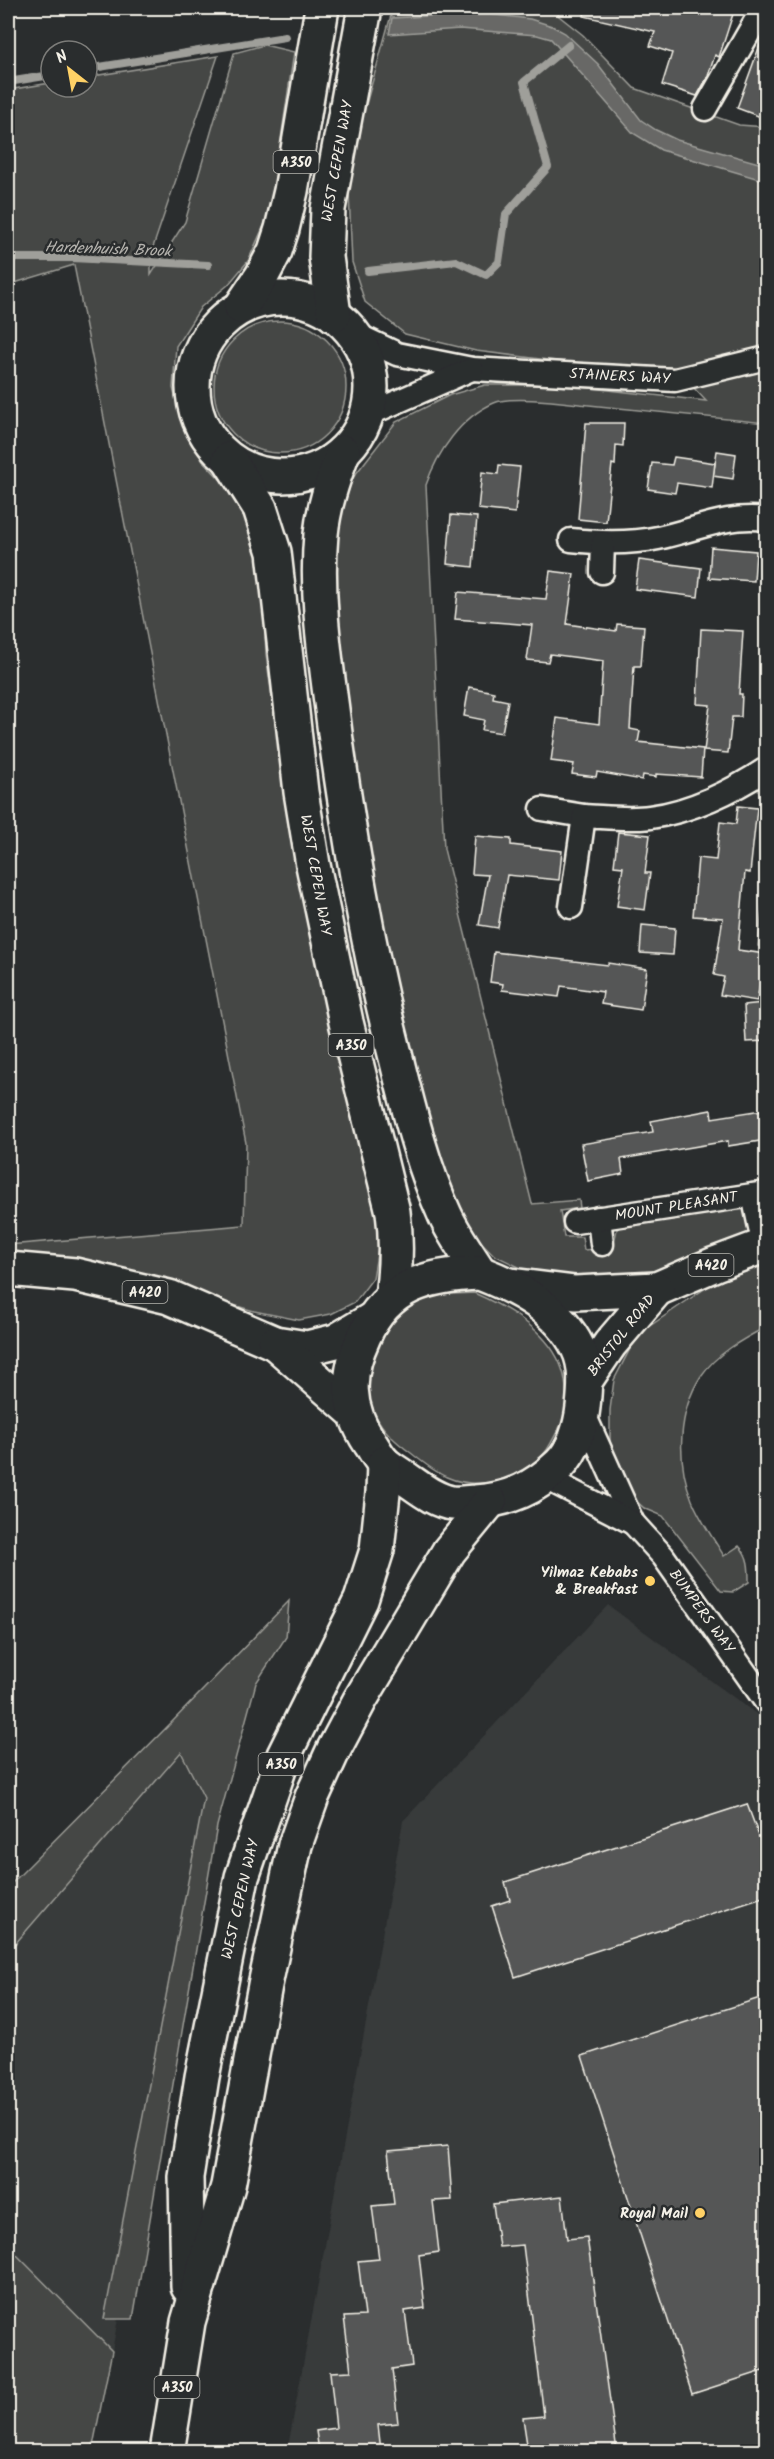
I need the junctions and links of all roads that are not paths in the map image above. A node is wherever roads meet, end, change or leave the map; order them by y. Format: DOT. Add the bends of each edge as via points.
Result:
graph roads {
  1 [pos="322,8"];
  2 [pos="365,8"];
  3 [pos="763,8"];
  4 [pos="705,110"];
  5 [pos="241,307"];
  6 [pos="344,325"];
  7 [pos="766,358"];
  8 [pos="472,369"];
  9 [pos="367,416"];
  10 [pos="343,452"];
  11 [pos="229,459"];
  12 [pos="766,519"];
  13 [pos="571,540"];
  14 [pos="603,543"];
  15 [pos="602,572"];
  16 [pos="766,770"];
  17 [pos="542,809"];
  18 [pos="584,816"];
  19 [pos="571,907"];
  20 [pos="760,1194"];
  21 [pos="599,1218"];
  22 [pos="575,1222"];
  23 [pos="602,1244"];
  24 [pos="765,1246"];
  25 [pos="8,1269"];
  26 [pos="480,1273"];
  27 [pos="511,1285"];
  28 [pos="657,1289"];
  29 [pos="392,1296"];
  30 [pos="371,1320"];
  31 [pos="275,1343"];
  32 [pos="584,1397"];
  33 [pos="355,1413"];
  34 [pos="384,1463"];
  35 [pos="546,1478"];
  36 [pos="490,1501"];
  37 [pos="633,1523"];
  38 [pos="766,1702"];
  39 [pos="188,2322"];
  40 [pos="167,2451"];
  1 -- 5 [label="main road, A350" via="282,229 262,276"];
  2 -- 6 [label="main road, WEST CEPEN WAY / A350" via="328,209 326,257"];
  3 -- 4 [label="street"];
  5 -- 6 [label="main road" via="267,298 295,298 321,306"];
  5 -- 11 [label="main road" via="220,322 204,343 195,367 192,393 198,418 210,441"];
  6 -- 8 [label="street, STAINERS WAY" via="397,354"];
  6 -- 9 [label="main road" via="365,353 371,373"];
  7 -- 8 [label="street, STAINERS WAY" via="675,380"];
  8 -- 9 [label="street, STAINERS WAY"];
  9 -- 10 [label="main road"];
  10 -- 11 [label="main road" via="298,475 274,476"];
  10 -- 26 [label="main road, A350" via="324,513 320,580 328,679 351,852 381,1001 428,1171 452,1228"];
  11 -- 29 [label="main road, WEST CEPEN WAY / A350" via="260,507 274,552 313,865 343,1010 393,1212 397,1238"];
  12 -- 14 [label="street" via="736,518 637,542"];
  13 -- 14 [label="street"];
  14 -- 15 [label="street"];
  16 -- 18 [label="street" via="671,813 649,818"];
  17 -- 18 [label="street"];
  18 -- 19 [label="street"];
  20 -- 21 [label="street, MOUNT PLEASANT"];
  20 -- 24 [label="street, MOUNT PLEASANT"];
  21 -- 22 [label="street, MOUNT PLEASANT"];
  21 -- 23 [label="street, MOUNT PLEASANT"];
  24 -- 28 [label="main road, BRISTOL ROAD / A420"];
  25 -- 31 [label="main road, A420" via="75,1275 169,1297"];
  26 -- 27 [label="main road"];
  26 -- 29 [label="main road" via="448,1274 419,1282"];
  27 -- 28 [label="main road, BRISTOL ROAD / A420" via="574,1293"];
  27 -- 32 [label="main road" via="545,1307 579,1349"];
  28 -- 32 [label="main road, BRISTOL ROAD / A420" via="610,1344"];
  29 -- 30 [label="main road"];
  30 -- 31 [label="main road, A420" via="336,1341 307,1347"];
  30 -- 33 [label="main road" via="352,1364 350,1387"];
  31 -- 33 [label="main road, A420"];
  32 -- 35 [label="main road" via="578,1434 565,1459"];
  32 -- 37 [label="street, BUMPERS WAY"];
  33 -- 34 [label="main road"];
  34 -- 36 [label="main road" via="426,1493 451,1503"];
  34 -- 39 [label="main road, WEST CEPEN WAY / A350" via="377,1550 362,1600 284,1755 242,1877 186,2177"];
  35 -- 36 [label="main road" via="519,1494"];
  35 -- 37 [label="street, BUMPERS WAY"];
  36 -- 39 [label="main road, WEST CEPEN WAY / A350" via="449,1551 426,1588 360,1700 312,1797 284,1890 228,2186"];
  37 -- 38 [label="street, BUMPERS WAY" via="670,1565"];
  39 -- 40 [label="main road, WEST CEPEN WAY / A350"];
}
